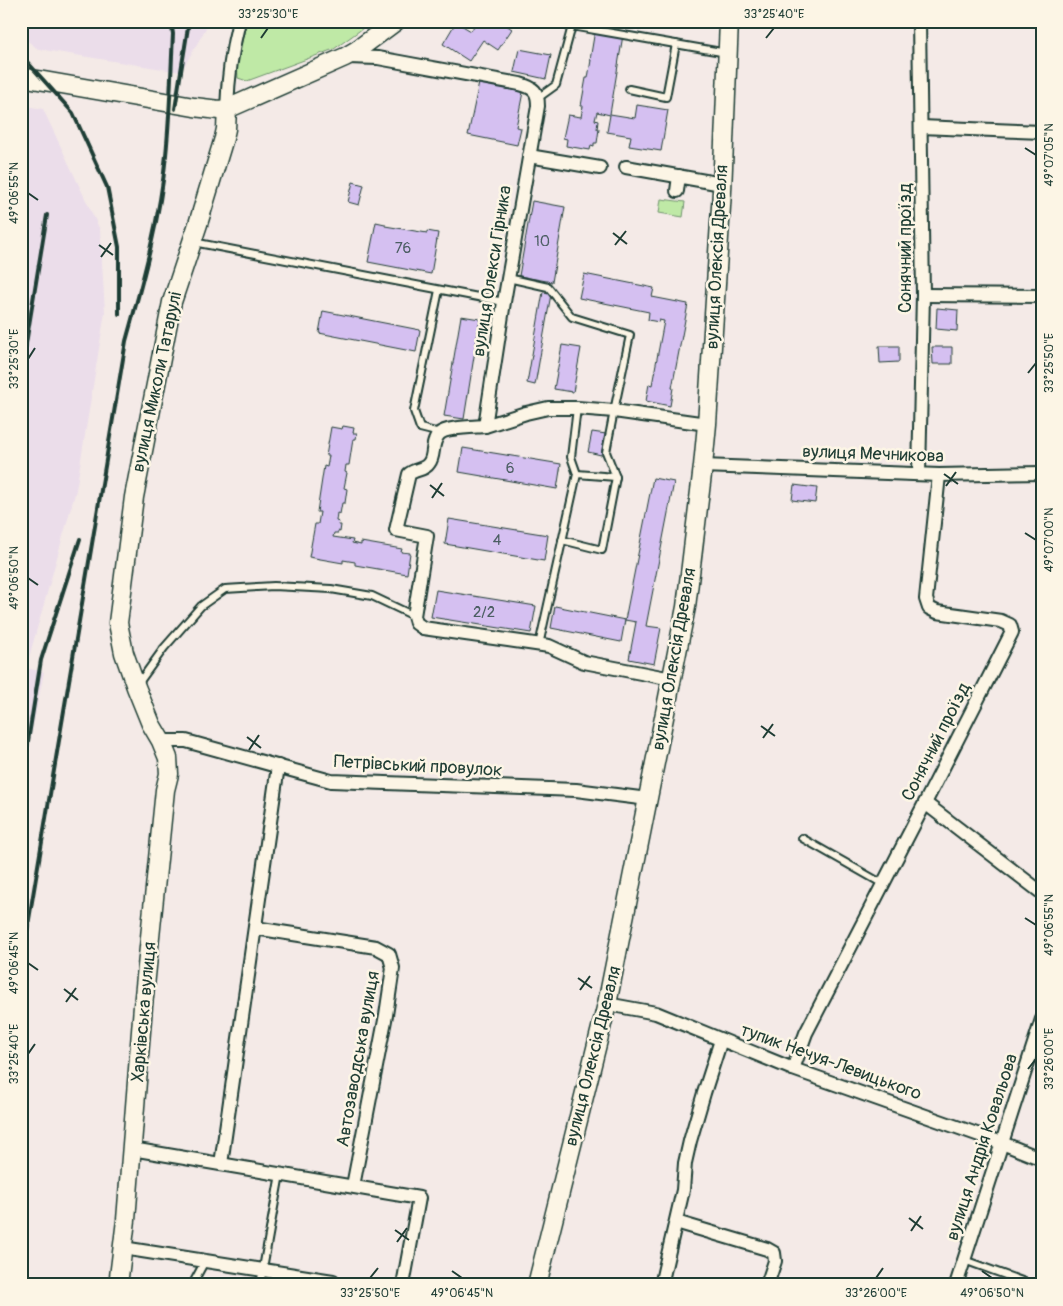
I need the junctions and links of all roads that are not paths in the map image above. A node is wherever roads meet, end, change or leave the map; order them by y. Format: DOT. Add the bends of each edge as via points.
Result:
graph roads {
  1 [pos="239,21"];
  2 [pos="396,21"];
  3 [pos="729,21"];
  4 [pos="919,21"];
  5 [pos="676,44"];
  6 [pos="728,53"];
  7 [pos="345,57"];
  8 [pos="21,77"];
  9 [pos="628,89"];
  10 [pos="538,98"];
  11 [pos="227,109"];
  12 [pos="921,127"];
  13 [pos="1042,132"];
  14 [pos="529,156"];
  15 [pos="626,167"];
  16 [pos="600,168"];
  17 [pos="679,176"];
  18 [pos="722,184"];
  19 [pos="677,191"];
  20 [pos="192,242"];
  21 [pos="508,278"];
  22 [pos="439,290"];
  23 [pos="923,295"];
  24 [pos="1042,296"];
  25 [pos="504,302"];
  26 [pos="577,408"];
  27 [pos="614,411"];
  28 [pos="707,424"];
  29 [pos="485,426"];
  30 [pos="440,433"];
  31 [pos="703,466"];
  32 [pos="1042,473"];
  33 [pos="577,474"];
  34 [pos="919,474"];
  35 [pos="939,475"];
  36 [pos="616,477"];
  37 [pos="562,540"];
  38 [pos="414,616"];
  39 [pos="539,645"];
  40 [pos="672,679"];
  41 [pos="136,687"];
  42 [pos="161,742"];
  43 [pos="278,766"];
  44 [pos="648,799"];
  45 [pos="925,802"];
  46 [pos="802,838"];
  47 [pos="883,884"];
  48 [pos="1042,893"];
  49 [pos="255,928"];
  50 [pos="607,1004"];
  51 [pos="1042,1019"];
  52 [pos="722,1040"];
  53 [pos="793,1069"];
  54 [pos="1002,1143"];
  55 [pos="132,1149"];
  56 [pos="1042,1159"];
  57 [pos="221,1164"];
  58 [pos="280,1174"];
  59 [pos="352,1186"];
  60 [pos="676,1222"];
  61 [pos="123,1248"];
  62 [pos="964,1260"];
  63 [pos="205,1261"];
  64 [pos="263,1270"];
  65 [pos="118,1285"];
  66 [pos="192,1285"];
  67 [pos="260,1285"];
  68 [pos="332,1285"];
  69 [pos="403,1285"];
  70 [pos="537,1285"];
  71 [pos="661,1285"];
  72 [pos="768,1285"];
  73 [pos="956,1285"];
  74 [pos="1033,1285"];
  1 -- 11 [label="street, вулиця Миколи Татарулі" via="228,78"];
  2 -- 7 [label="street"];
  3 -- 6 [label="street, вулиця Олексія Древаля"];
  4 -- 12 [label="street, Сонячний проїзд"];
  5 -- 6 [label="lane"];
  5 -- 9 [label="lane" via="666,97"];
  5 -- 10 [label="lane" via="572,26 556,85"];
  6 -- 18 [label="street, вулиця Олексія Древаля"];
  7 -- 10 [label="street" via="378,58 520,84 529,86"];
  7 -- 11 [label="street"];
  8 -- 11 [label="street" via="194,107"];
  10 -- 14 [label="street, вулиця Олекси Гірника"];
  11 -- 20 [label="street, вулиця Миколи Татарулі" via="224,138"];
  12 -- 13 [label="street"];
  12 -- 23 [label="street, Сонячний проїзд"];
  14 -- 16 [label="street"];
  14 -- 21 [label="street, вулиця Олекси Гірника"];
  15 -- 17 [label="street"];
  17 -- 18 [label="street"];
  17 -- 19 [label="street"];
  18 -- 28 [label="street, вулиця Олексія Древаля"];
  20 -- 22 [label="lane"];
  20 -- 41 [label="street, вулиця Миколи Татарулі" via="170,310 134,497 121,592 118,623"];
  21 -- 25 [label="street, вулиця Олекси Гірника"];
  21 -- 27 [label="lane" via="548,287 572,317 630,335"];
  22 -- 25 [label="lane"];
  22 -- 30 [label="lane" via="414,411 420,428"];
  23 -- 24 [label="street"];
  23 -- 34 [label="street, Сонячний проїзд"];
  25 -- 29 [label="street, вулиця Олекси Гірника"];
  26 -- 27 [label="street"];
  26 -- 29 [label="street" via="526,412"];
  26 -- 33 [label="lane" via="571,457"];
  27 -- 28 [label="street"];
  27 -- 36 [label="lane" via="606,452"];
  28 -- 31 [label="street, вулиця Олексія Древаля"];
  29 -- 30 [label="street"];
  30 -- 38 [label="street" via="429,464 409,474 396,530 427,536"];
  31 -- 34 [label="street, вулиця Мечникова"];
  31 -- 40 [label="street, вулиця Олексія Древаля" via="686,607"];
  32 -- 35 [label="street, вулиця Мечникова"];
  33 -- 36 [label="lane"];
  33 -- 37 [label="lane"];
  34 -- 35 [label="street, вулиця Мечникова"];
  35 -- 45 [label="street, Сонячний проїзд" via="926,599 929,608 1001,620 1010,625 1012,632"];
  36 -- 37 [label="lane" via="602,550"];
  37 -- 39 [label="lane"];
  38 -- 39 [label="street" via="422,628"];
  38 -- 41 [label="lane" via="372,596 331,589 274,586 225,589 201,606 164,648"];
  39 -- 40 [label="street" via="549,646 584,662"];
  40 -- 44 [label="street, вулиця Олексія Древаля"];
  41 -- 42 [label="street, вулиця Миколи Татарулі"];
  42 -- 43 [label="street, Петрівський провулок" via="186,741"];
  42 -- 55 [label="street, Харківська вулиця" via="168,758 169,774 143,1006"];
  43 -- 44 [label="street, Петрівський провулок" via="331,781 576,790"];
  43 -- 49 [label="street"];
  44 -- 50 [label="street, вулиця Олексія Древаля"];
  45 -- 47 [label="street, Сонячний проїзд"];
  45 -- 48 [label="street"];
  46 -- 47 [label="lane"];
  47 -- 53 [label="street, Сонячний проїзд" via="806,1033"];
  49 -- 57 [label="street"];
  49 -- 59 [label="street, Автозаводська вулиця" via="376,947 389,954 393,968 389,996"];
  50 -- 52 [label="street, тупик Нечуя-Левицького" via="656,1013"];
  50 -- 70 [label="street, вулиця Олексія Древаля"];
  51 -- 54 [label="street, вулиця Андрія Ковальова"];
  52 -- 53 [label="street, тупик Нечуя-Левицького"];
  52 -- 60 [label="street" via="690,1141"];
  53 -- 54 [label="street, тупик Нечуя-Левицького"];
  54 -- 56 [label="street, тупик Нечуя-Левицького"];
  54 -- 62 [label="street, вулиця Андрія Ковальова"];
  55 -- 57 [label="street"];
  55 -- 61 [label="street, Харківська вулиця"];
  57 -- 58 [label="street"];
  58 -- 59 [label="street"];
  58 -- 64 [label="lane"];
  59 -- 69 [label="street" via="418,1198"];
  60 -- 71 [label="street"];
  60 -- 72 [label="street" via="767,1248 774,1253 775,1261"];
  61 -- 63 [label="street"];
  61 -- 65 [label="street, Харківська вулиця"];
  62 -- 73 [label="street, вулиця Андрія Ковальова"];
  62 -- 74 [label="lane"];
  63 -- 64 [label="street"];
  63 -- 66 [label="lane"];
  64 -- 67 [label="lane"];
  64 -- 68 [label="street" via="333,1281"];
}
